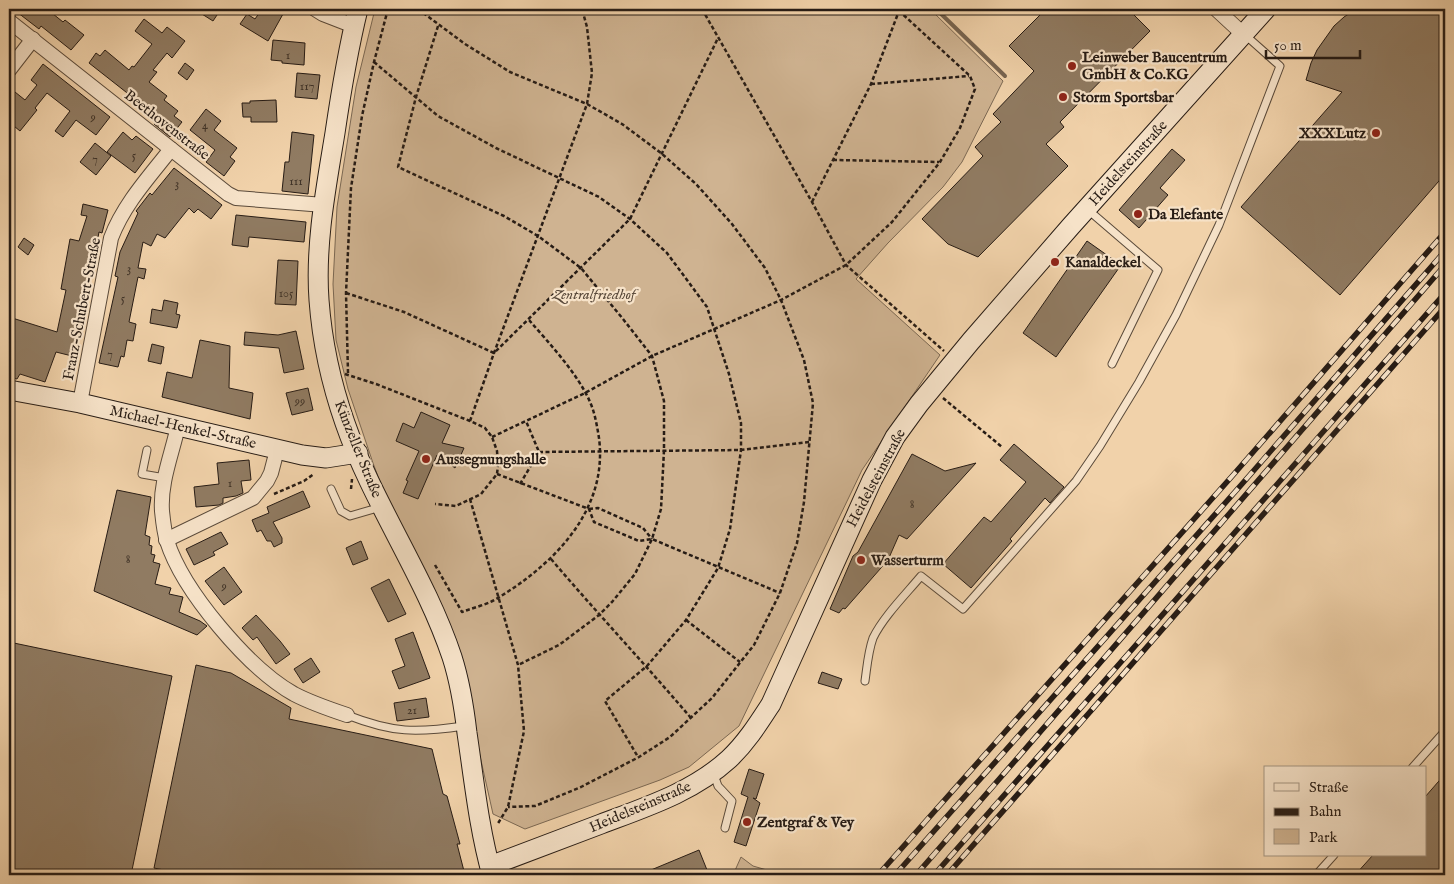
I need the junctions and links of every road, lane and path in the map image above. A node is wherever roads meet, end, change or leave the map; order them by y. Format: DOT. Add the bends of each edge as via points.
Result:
graph roads {
  1 [pos="315,9"];
  2 [pos="388,9"];
  3 [pos="418,9"];
  4 [pos="582,9"];
  5 [pos="711,9"];
  6 [pos="1216,9"];
  7 [pos="1266,9"];
  8 [pos="703,10"];
  9 [pos="898,10"];
  10 [pos="356,17"];
  11 [pos="9,21"];
  12 [pos="438,26"];
  13 [pos="1243,34"];
  14 [pos="718,38"];
  15 [pos="32,40"];
  16 [pos="374,62"];
  17 [pos="9,70"];
  18 [pos="970,76"];
  19 [pos="871,84"];
  20 [pos="416,97"];
  21 [pos="587,104"];
  22 [pos="171,149"];
  23 [pos="661,153"];
  24 [pos="833,160"];
  25 [pos="940,162"];
  26 [pos="560,178"];
  27 [pos="812,202"];
  28 [pos="324,205"];
  29 [pos="1087,208"];
  30 [pos="630,219"];
  31 [pos="538,236"];
  32 [pos="846,265"];
  33 [pos="581,268"];
  34 [pos="346,293"];
  35 [pos="780,300"];
  36 [pos="529,319"];
  37 [pos="713,330"];
  38 [pos="494,352"];
  39 [pos="947,353"];
  40 [pos="652,356"];
  41 [pos="1112,364"];
  42 [pos="341,373"];
  43 [pos="348,375"];
  44 [pos="9,390"];
  45 [pos="585,392"];
  46 [pos="940,395"];
  47 [pos="80,403"];
  48 [pos="470,421"];
  49 [pos="526,421"];
  50 [pos="178,426"];
  51 [pos="492,437"];
  52 [pos="810,442"];
  53 [pos="1002,447"];
  54 [pos="147,450"];
  55 [pos="277,450"];
  56 [pos="664,450"];
  57 [pos="741,450"];
  58 [pos="539,452"];
  59 [pos="601,452"];
  60 [pos="358,453"];
  61 [pos="314,474"];
  62 [pos="497,474"];
  63 [pos="165,478"];
  64 [pos="520,484"];
  65 [pos="331,488"];
  66 [pos="274,494"];
  67 [pos="470,499"];
  68 [pos="435,504"];
  69 [pos="381,506"];
  70 [pos="589,509"];
  71 [pos="652,539"];
  72 [pos="166,540"];
  73 [pos="551,559"];
  74 [pos="435,565"];
  75 [pos="718,568"];
  76 [pos="780,593"];
  77 [pos="500,598"];
  78 [pos="599,615"];
  79 [pos="686,620"];
  80 [pos="740,662"];
  81 [pos="518,665"];
  82 [pos="647,666"];
  83 [pos="865,681"];
  84 [pos="347,715"];
  85 [pos="691,718"];
  86 [pos="466,725"];
  87 [pos="1445,731"];
  88 [pos="638,757"];
  89 [pos="1414,766"];
  90 [pos="713,772"];
  91 [pos="508,807"];
  92 [pos="496,826"];
  93 [pos="725,828"];
  94 [pos="1333,856"];
  95 [pos="491,871"];
  96 [pos="1316,875"];
  1 -- 10 [label="street" via="323,14"];
  2 -- 16 [label="path"];
  3 -- 12 [label="path"];
  4 -- 21 [label="path" via="592,74"];
  5 -- 8 [label="path"];
  6 -- 13 [label="street"];
  7 -- 13 [label="main road, Heidelsteinstraße"];
  8 -- 14 [label="path"];
  9 -- 18 [label="path"];
  9 -- 19 [label="path"];
  10 -- 28 [label="main road, Künzeller Straße"];
  11 -- 15 [label="street, Beethovenstraße"];
  12 -- 20 [label="path"];
  12 -- 21 [label="path" via="510,72"];
  13 -- 29 [label="main road, Heidelsteinstraße"];
  13 -- 83 [label="lane" via="1280,66 1219,225 1176,315 1138,382 1076,481 963,608 921,576 874,637"];
  14 -- 23 [label="path"];
  14 -- 27 [label="path"];
  15 -- 17 [label="street"];
  15 -- 22 [label="street, Beethovenstraße"];
  16 -- 20 [label="path"];
  16 -- 34 [label="path" via="351,188"];
  18 -- 19 [label="path"];
  18 -- 25 [label="path" via="974,89 960,128"];
  19 -- 24 [label="path"];
  20 -- 26 [label="path" via="438,116"];
  20 -- 31 [label="path" via="398,167 504,216"];
  21 -- 23 [label="path" via="622,124"];
  21 -- 26 [label="path"];
  22 -- 28 [label="street, Beethovenstraße" via="236,198"];
  22 -- 47 [label="street, Franz-Schubert-Straße" via="127,206 111,238"];
  23 -- 30 [label="path"];
  23 -- 35 [label="path" via="696,184 732,224 765,268"];
  24 -- 25 [label="path"];
  24 -- 27 [label="path"];
  25 -- 32 [label="path" via="892,222"];
  26 -- 30 [label="path"];
  26 -- 31 [label="path"];
  27 -- 32 [label="path"];
  28 -- 60 [label="main road, Künzeller Straße" via="319,254 322,331 332,379"];
  29 -- 41 [label="lane" via="1158,270"];
  29 -- 90 [label="main road, Heidelsteinstraße" via="955,360 895,438 872,480 770,704 744,742"];
  30 -- 33 [label="path"];
  30 -- 37 [label="path" via="668,253 706,307"];
  31 -- 33 [label="path"];
  31 -- 38 [label="path"];
  32 -- 35 [label="path"];
  32 -- 39 [label="path"];
  33 -- 36 [label="path"];
  33 -- 40 [label="path"];
  34 -- 38 [label="path" via="404,312"];
  34 -- 43 [label="path"];
  35 -- 37 [label="path"];
  35 -- 52 [label="path" via="804,360 813,403"];
  36 -- 38 [label="path"];
  36 -- 45 [label="path" via="558,352"];
  37 -- 40 [label="path"];
  37 -- 57 [label="path" via="729,374 741,423"];
  38 -- 48 [label="path"];
  40 -- 45 [label="path"];
  40 -- 56 [label="path" via="664,402"];
  42 -- 43 [label="path"];
  43 -- 48 [label="path"];
  44 -- 47 [label="main road, Michael-Henkel-Straße"];
  45 -- 49 [label="path"];
  45 -- 59 [label="path" via="597,424"];
  46 -- 53 [label="path"];
  47 -- 50 [label="main road, Michael-Henkel-Straße"];
  48 -- 51 [label="path" via="485,428"];
  49 -- 51 [label="path"];
  49 -- 58 [label="path"];
  50 -- 55 [label="main road, Michael-Henkel-Straße"];
  50 -- 63 [label="street"];
  51 -- 62 [label="path" via="497,451"];
  52 -- 57 [label="path"];
  52 -- 76 [label="path" via="797,543"];
  54 -- 63 [label="lane" via="142,474"];
  55 -- 60 [label="main road, Michael-Henkel-Straße" via="326,458"];
  55 -- 72 [label="street" via="267,481 253,498"];
  56 -- 57 [label="path"];
  56 -- 59 [label="path"];
  56 -- 71 [label="path" via="660,509"];
  57 -- 75 [label="path" via="730,529"];
  58 -- 59 [label="path"];
  58 -- 64 [label="path"];
  59 -- 70 [label="path" via="597,484"];
  60 -- 69 [label="main road, Künzeller Straße"];
  61 -- 66 [label="path"];
  62 -- 64 [label="path"];
  62 -- 67 [label="path" via="481,494"];
  63 -- 72 [label="street" via="162,510"];
  64 -- 70 [label="path"];
  65 -- 69 [label="lane" via="341,511 350,516"];
  67 -- 68 [label="path" via="456,506"];
  67 -- 77 [label="path"];
  69 -- 86 [label="main road, Künzeller Straße" via="445,638 458,678"];
  70 -- 71 [label="path" via="598,508 643,528"];
  70 -- 71 [label="path" via="594,522 639,540"];
  70 -- 73 [label="path"];
  71 -- 75 [label="path"];
  71 -- 78 [label="path" via="635,574"];
  72 -- 84 [label="street" via="183,576 233,642 292,693"];
  73 -- 77 [label="path"];
  73 -- 78 [label="path"];
  74 -- 77 [label="path" via="462,612"];
  75 -- 76 [label="path"];
  75 -- 79 [label="path"];
  76 -- 80 [label="path" via="754,645"];
  77 -- 81 [label="path"];
  78 -- 81 [label="path" via="560,645"];
  78 -- 82 [label="path"];
  79 -- 80 [label="path"];
  79 -- 82 [label="path"];
  80 -- 85 [label="path" via="712,698"];
  81 -- 91 [label="path" via="524,731"];
  82 -- 85 [label="path"];
  82 -- 88 [label="path" via="605,701"];
  84 -- 86 [label="lane" via="400,730"];
  85 -- 88 [label="path" via="670,737"];
  86 -- 95 [label="main road, Künzeller Straße"];
  87 -- 89 [label="lane"];
  88 -- 91 [label="path" via="581,787 535,806"];
  90 -- 93 [label="lane" via="718,786 732,801"];
  90 -- 95 [label="main road, Heidelsteinstraße" via="683,792"];
  91 -- 92 [label="path"];
  94 -- 96 [label="lane"];
}
